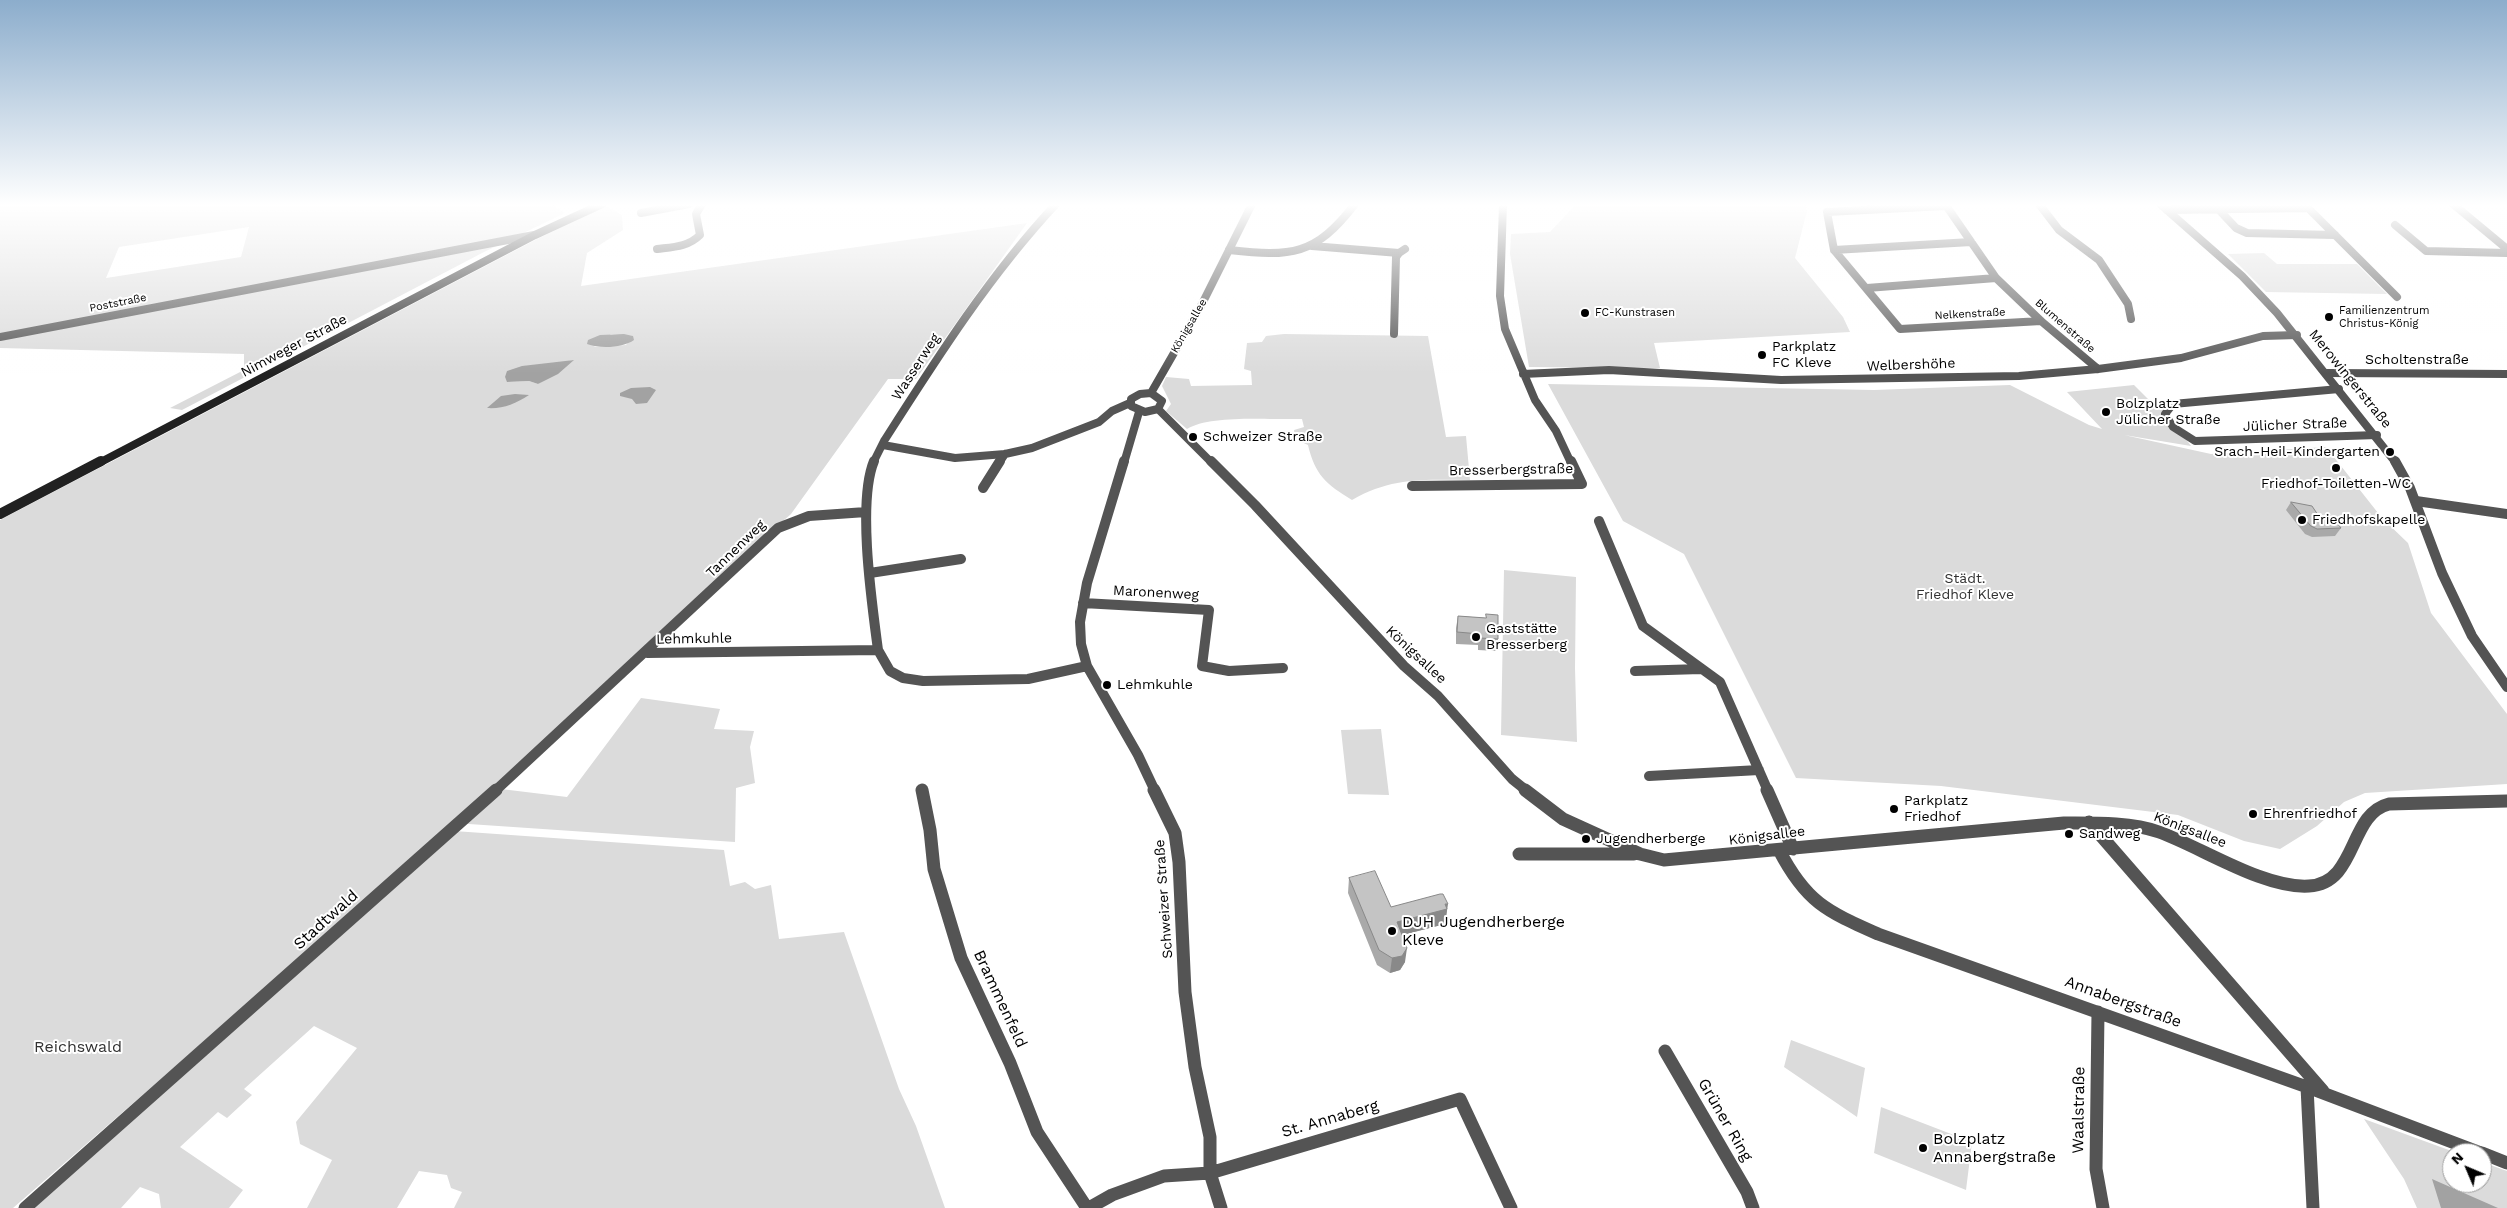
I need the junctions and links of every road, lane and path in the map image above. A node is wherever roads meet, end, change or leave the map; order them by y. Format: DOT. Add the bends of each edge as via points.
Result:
graph roads {
  1 [pos="402,260"];
  2 [pos="486,260"];
  3 [pos="1007,260"];
  4 [pos="1224,260"];
  5 [pos="1396,260"];
  6 [pos="1501,260"];
  7 [pos="1843,260"];
  8 [pos="1984,260"];
  9 [pos="2099,260"];
  10 [pos="2224,260"];
  11 [pos="2360,260"];
  12 [pos="1996,278"];
  13 [pos="1867,288"];
  14 [pos="2397,297"];
  15 [pos="2131,319"];
  16 [pos="2041,321"];
  17 [pos="1394,334"];
  18 [pos="2297,335"];
  19 [pos="0,337"];
  20 [pos="2098,369"];
  21 [pos="2326,373"];
  22 [pos="1523,374"];
  23 [pos="2506,375"];
  24 [pos="2339,389"];
  25 [pos="1151,393"];
  26 [pos="1130,403"];
  27 [pos="1158,409"];
  28 [pos="1139,412"];
  29 [pos="2377,436"];
  30 [pos="883,445"];
  31 [pos="1005,454"];
  32 [pos="1412,486"];
  33 [pos="983,488"];
  34 [pos="2416,501"];
  35 [pos="866,512"];
  36 [pos="0,514"];
  37 [pos="2506,515"];
  38 [pos="1599,521"];
  39 [pos="961,559"];
  40 [pos="870,573"];
  41 [pos="1083,603"];
  42 [pos="878,650"];
  43 [pos="647,653"];
  44 [pos="1087,666"];
  45 [pos="1283,668"];
  46 [pos="1702,669"];
  47 [pos="1635,671"];
  48 [pos="2507,688"];
  49 [pos="1759,770"];
  50 [pos="1649,776"];
  51 [pos="922,789"];
  52 [pos="2507,801"];
  53 [pos="2090,822"];
  54 [pos="1786,849"];
  55 [pos="1519,854"];
  56 [pos="1640,854"];
  57 [pos="2098,1012"];
  58 [pos="1665,1051"];
  59 [pos="2307,1087"];
  60 [pos="2325,1093"];
  61 [pos="2456,1143"];
  62 [pos="2492,1157"];
  63 [pos="2507,1163"];
  64 [pos="1210,1173"];
  65 [pos="25,1208"];
  66 [pos="1088,1208"];
  67 [pos="1221,1208"];
  68 [pos="1511,1208"];
  69 [pos="1753,1208"];
  70 [pos="2103,1208"];
  71 [pos="2313,1208"];
  1 -- 19 [label="street, Poststraße"];
  2 -- 36 [label="main road, Nimweger Straße"];
  3 -- 30 [label="street, Wasserweg" via="936,360"];
  4 -- 25 [label="street, Königsallee"];
  5 -- 17 [label="street"];
  6 -- 22 [label="street, Bresserbergstraße" via="1500,296 1505,329"];
  7 -- 13 [label="street"];
  8 -- 12 [label="street, Blumenstraße"];
  9 -- 15 [label="street" via="2128,304"];
  10 -- 18 [label="street, Merowingerstraße"];
  11 -- 14 [label="street"];
  12 -- 13 [label="street"];
  12 -- 16 [label="street, Blumenstraße"];
  13 -- 16 [label="street, Nelkenstraße" via="1900,329"];
  16 -- 20 [label="street, Blumenstraße"];
  18 -- 20 [label="street, Welbershöhe" via="2263,336 2181,358"];
  18 -- 21 [label="street, Merowingerstraße"];
  20 -- 22 [label="street, Welbershöhe" via="2019,376 1866,380 1781,380 1609,370"];
  21 -- 23 [label="street, Scholtenstraße"];
  21 -- 24 [label="street, Merowingerstraße"];
  22 -- 32 [label="street, Bresserbergstraße" via="1582,484"];
  24 -- 29 [label="street, Merowingerstraße"];
  24 -- 29 [label="street, Jülicher Straße" via="2173,404 2165,414 2167,421 2195,441"];
  25 -- 26 [label="street" via="1135,396"];
  25 -- 27 [label="street, Königsallee" via="1162,401"];
  26 -- 28 [label="street"];
  26 -- 31 [label="street" via="1112,411 1099,422 1032,448"];
  27 -- 28 [label="street"];
  27 -- 56 [label="street, Königsallee" via="1255,505 1512,778 1563,819"];
  28 -- 41 [label="street, Schweizer Straße" via="1086,583"];
  29 -- 34 [label="street, Merowingerstraße" via="2392,455"];
  30 -- 31 [label="street" via="955,458"];
  30 -- 35 [label="street, Wasserweg" via="870,475"];
  31 -- 33 [label="street"];
  34 -- 37 [label="street"];
  34 -- 48 [label="street, Merowingerstraße" via="2442,573 2472,636"];
  35 -- 40 [label="street, Wasserweg"];
  35 -- 43 [label="street, Tannenweg" via="788,521"];
  38 -- 46 [label="street" via="1643,626"];
  39 -- 40 [label="street"];
  40 -- 42 [label="street, Wasserweg"];
  41 -- 44 [label="street, Schweizer Straße" via="1081,644"];
  41 -- 45 [label="street, Maronenweg" via="1209,610 1202,666 1229,671"];
  42 -- 43 [label="street, Lehmkuhle"];
  42 -- 44 [label="street" via="890,671 903,678 923,681 1028,679"];
  43 -- 65 [label="street, Stadtwald"];
  44 -- 64 [label="street, Schweizer Straße" via="1138,755 1175,833 1180,862 1185,992 1210,1137"];
  46 -- 47 [label="street"];
  46 -- 49 [label="street" via="1720,682"];
  49 -- 50 [label="street"];
  49 -- 54 [label="street"];
  51 -- 66 [label="street, Brammenfeld" via="934,869 960,958 1007,1055 1037,1132"];
  52 -- 53 [label="street, Königsallee" via="2377,807 2341,871 2328,881 2309,886 2258,875 2157,831 2132,825"];
  53 -- 54 [label="street, Königsallee"];
  53 -- 60 [label="street"];
  54 -- 56 [label="street, Königsallee" via="1664,860"];
  54 -- 57 [label="street, Annabergstraße" via="1791,875 1806,895 1825,911 1878,934"];
  55 -- 56 [label="street"];
  57 -- 59 [label="street, Annabergstraße"];
  57 -- 70 [label="street, Waalstraße" via="2096,1169"];
  58 -- 69 [label="street, Grüner Ring" via="1747,1192"];
  59 -- 60 [label="street, Annabergstraße"];
  59 -- 71 [label="street"];
  60 -- 61 [label="street, Annabergstraße"];
  62 -- 63 [label="street, Annabergstraße"];
  64 -- 66 [label="street, St. Annaberg" via="1164,1176 1112,1195"];
  64 -- 67 [label="street, Schweizer Straße"];
  64 -- 68 [label="street, St. Annaberg" via="1460,1099"];
}
